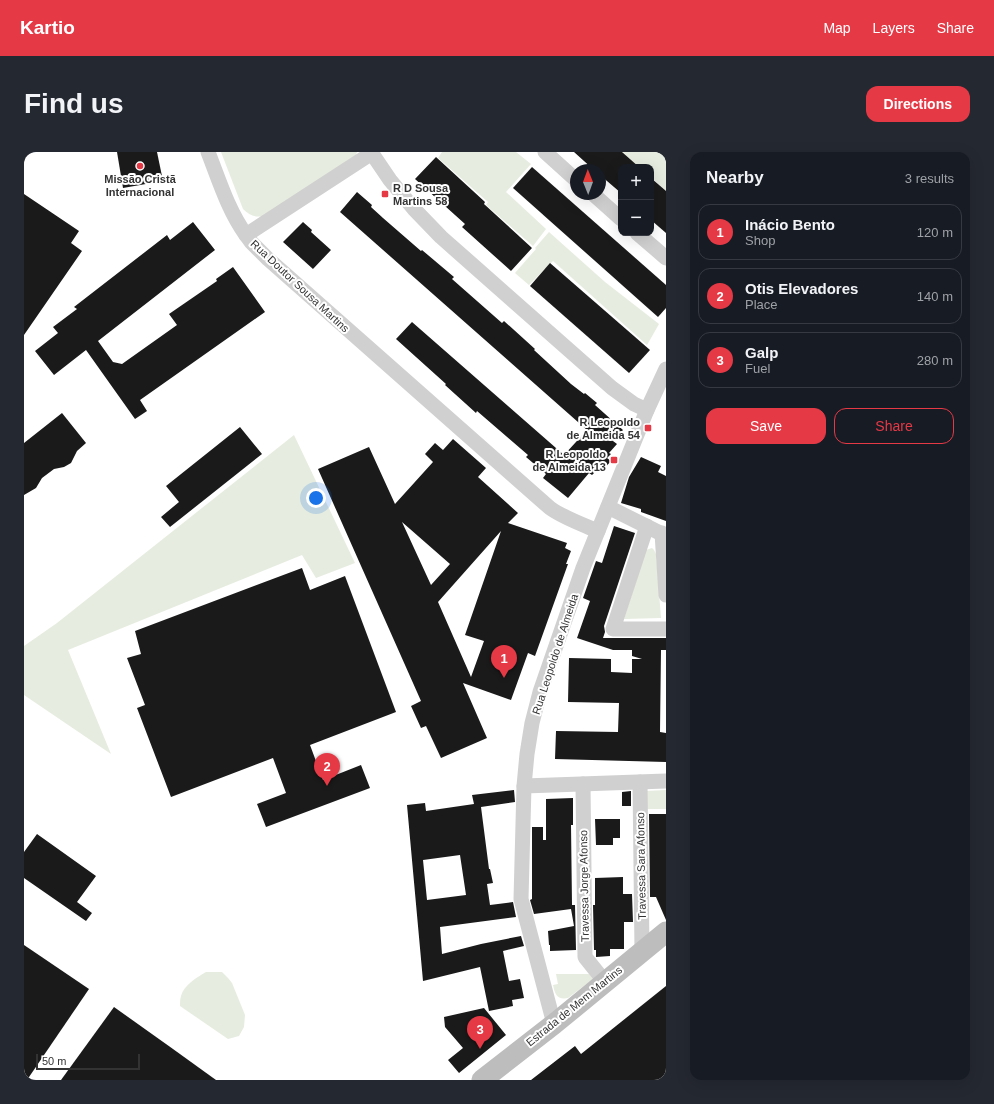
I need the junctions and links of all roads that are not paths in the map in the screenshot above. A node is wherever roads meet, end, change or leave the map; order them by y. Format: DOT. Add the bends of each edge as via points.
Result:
graph roads {
  1 [pos="208,152"];
  2 [pos="545,152"];
  3 [pos="372,153"];
  4 [pos="570,175"];
  5 [pos="599,200"];
  6 [pos="618,216"];
  7 [pos="246,234"];
  8 [pos="640,236"];
  9 [pos="666,258"];
  10 [pos="666,369"];
  11 [pos="647,410"];
  12 [pos="608,507"];
  13 [pos="647,526"];
  14 [pos="598,531"];
  15 [pos="664,534"];
  16 [pos="666,595"];
  17 [pos="666,629"];
  18 [pos="666,781"];
  19 [pos="640,782"];
  20 [pos="583,784"];
  21 [pos="524,786"];
  22 [pos="666,932"];
  23 [pos="642,951"];
  24 [pos="604,982"];
  25 [pos="554,1024"];
  26 [pos="482,1080"];
  1 -- 7 [label="street" via="232,212"];
  2 -- 4 [label="street"];
  3 -- 7 [label="street, Rua Doutor Sousa Martins"];
  3 -- 11 [label="street, Rua Doutor Sousa Martins" via="390,180 440,237 612,388"];
  5 -- 6 [label="street"];
  7 -- 14 [label="street, Rua Doutor Sousa Martins" via="268,259 550,508"];
  8 -- 9 [label="street"];
  10 -- 11 [label="street, Rua Leopoldo de Almeida"];
  11 -- 12 [label="street, Rua Leopoldo de Almeida"];
  12 -- 13 [label="street"];
  12 -- 14 [label="street, Rua Leopoldo de Almeida"];
  13 -- 15 [label="street"];
  13 -- 17 [label="street" via="613,629"];
  14 -- 21 [label="street, Rua Leopoldo de Almeida" via="540,692 532,723"];
  15 -- 16 [label="street"];
  18 -- 19 [label="street"];
  19 -- 20 [label="street"];
  19 -- 23 [label="street, Travessa Sara Afonso"];
  20 -- 21 [label="street"];
  20 -- 24 [label="street, Travessa Jorge Afonso" via="585,957"];
  21 -- 25 [label="street, Rua Leopoldo de Almeida" via="522,900"];
  22 -- 23 [label="street, Estrada de Mem Martins"];
  23 -- 24 [label="street, Estrada de Mem Martins"];
  24 -- 25 [label="street, Estrada de Mem Martins"];
  25 -- 26 [label="street, Estrada de Mem Martins"];
}
